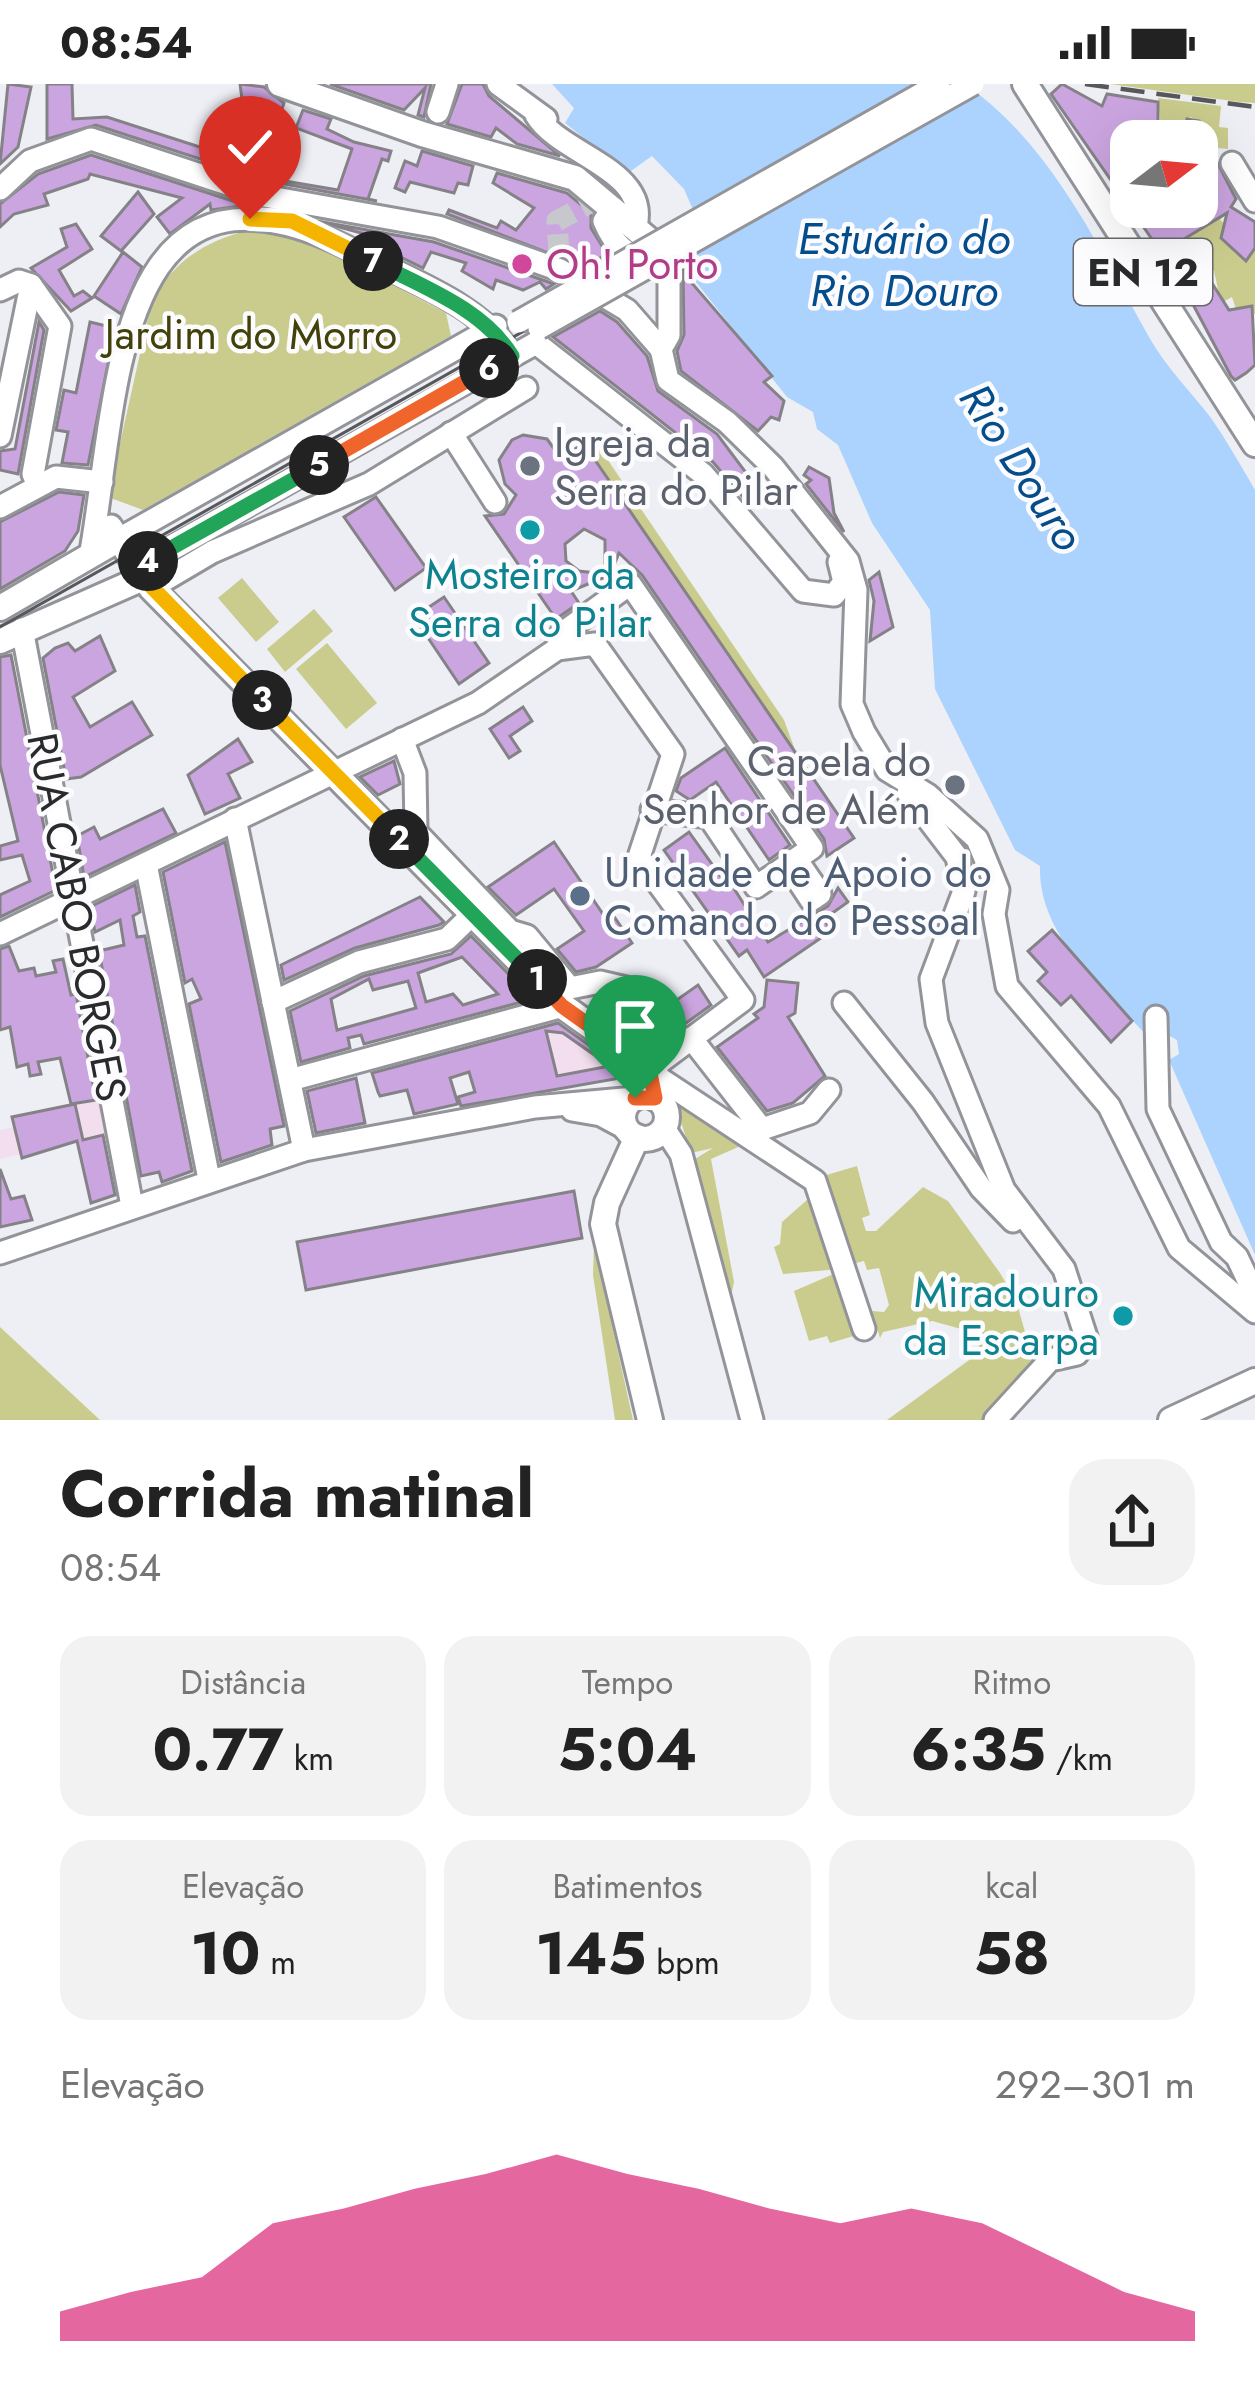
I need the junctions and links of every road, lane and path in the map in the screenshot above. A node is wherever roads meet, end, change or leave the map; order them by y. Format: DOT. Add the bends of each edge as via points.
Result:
graph roads {
  1 [pos="280,84"];
  2 [pos="447,84"];
  3 [pos="498,84"];
  4 [pos="939,84"];
  5 [pos="956,84"];
  6 [pos="973,84"];
  7 [pos="1025,84"];
  8 [pos="438,112"];
  9 [pos="1232,163"];
  10 [pos="0,189"];
  11 [pos="274,199"];
  12 [pos="1255,200"];
  13 [pos="599,202"];
  14 [pos="636,226"];
  15 [pos="205,230"];
  16 [pos="666,247"];
  17 [pos="680,270"];
  18 [pos="31,285"];
  19 [pos="0,290"];
  20 [pos="487,328"];
  21 [pos="531,331"];
  22 [pos="661,350"];
  23 [pos="512,356"];
  24 [pos="526,388"];
  25 [pos="0,436"];
  26 [pos="444,437"];
  27 [pos="1255,445"];
  28 [pos="102,482"];
  29 [pos="38,486"];
  30 [pos="495,502"];
  31 [pos="0,508"];
  32 [pos="102,511"];
  33 [pos="119,539"];
  34 [pos="836,544"];
  35 [pos="90,557"];
  36 [pos="143,578"];
  37 [pos="9,603"];
  38 [pos="11,635"];
  39 [pos="557,649"];
  40 [pos="402,739"];
  41 [pos="333,772"];
  42 [pos="904,781"];
  43 [pos="652,810"];
  44 [pos="235,819"];
  45 [pos="146,864"];
  46 [pos="73,900"];
  47 [pos="473,914"];
  48 [pos="0,934"];
  49 [pos="519,945"];
  50 [pos="273,1002"];
  51 [pos="844,1004"];
  52 [pos="562,1006"];
  53 [pos="1156,1017"];
  54 [pos="681,1045"];
  55 [pos="290,1080"];
  56 [pos="648,1090"];
  57 [pos="829,1090"];
  58 [pos="536,1107"];
  59 [pos="664,1128"];
  60 [pos="632,1133"];
  61 [pos="304,1150"];
  62 [pos="209,1179"];
  63 [pos="132,1206"];
  64 [pos="1039,1230"];
  65 [pos="0,1252"];
  66 [pos="1255,1295"];
  67 [pos="1255,1312"];
  68 [pos="865,1329"];
  69 [pos="1255,1381"];
  70 [pos="1255,1398"];
  71 [pos="650,1420"];
  72 [pos="752,1420"];
  73 [pos="994,1420"];
  74 [pos="1172,1420"];
  75 [pos="1209,1420"];
  1 -- 13 [label="main road" via="575,178"];
  2 -- 8 [label="street"];
  3 -- 14 [label="street" via="637,195"];
  4 -- 21 [label="street, bridge"];
  5 -- 16 [label="main road, bridge"];
  6 -- 21 [label="street, bridge"];
  7 -- 27 [label="main road, EN 12"];
  9 -- 12 [label="street"];
  10 -- 11 [label="street" via="30,161 92,139"];
  11 -- 15 [label="street" via="267,209 222,215"];
  11 -- 22 [label="street" via="438,227 559,262 627,310"];
  13 -- 14 [label="main road"];
  13 -- 22 [label="street" via="618,248 669,275 669,335"];
  14 -- 16 [label="main road"];
  15 -- 20 [label="street" via="250,219 292,221"];
  15 -- 28 [label="street" via="173,248 138,297"];
  16 -- 17 [label="street"];
  18 -- 19 [label="street"];
  18 -- 25 [label="street"];
  18 -- 29 [label="street" via="61,326 33,474"];
  20 -- 21 [label="street"];
  20 -- 23 [label="street"];
  20 -- 33 [label="street"];
  21 -- 23 [label="street"];
  21 -- 34 [label="street" via="703,474 803,591 842,589"];
  22 -- 34 [label="street" via="668,380 728,422"];
  23 -- 36 [label="street"];
  24 -- 26 [label="street"];
  26 -- 30 [label="street"];
  26 -- 36 [label="street" via="369,484"];
  28 -- 29 [label="street" via="69,474"];
  28 -- 32 [label="street"];
  29 -- 31 [label="street"];
  32 -- 33 [label="street"];
  32 -- 35 [label="street"];
  33 -- 35 [label="main road"];
  33 -- 36 [label="main road"];
  34 -- 42 [label="street" via="856,590 852,704 887,770"];
  35 -- 37 [label="main road"];
  36 -- 38 [label="main road"];
  36 -- 41 [label="main road"];
  37 -- 38 [label="main road"];
  38 -- 46 [label="street, RUA CABO BORGES" via="36,701"];
  39 -- 40 [label="street" via="478,703"];
  39 -- 43 [label="street" via="596,644 673,754"];
  39 -- 43 [label="street" via="561,634 630,584 812,848 796,859 820,894 812,900 788,865 756,886 709,817"];
  40 -- 41 [label="street"];
  40 -- 49 [label="street" via="415,773 416,832"];
  41 -- 44 [label="street"];
  41 -- 47 [label="main road"];
  42 -- 64 [label="street" via="961,870 959,913 931,980 937,1023 1004,1190"];
  42 -- 67 [label="street" via="976,838 998,890 994,914 1007,986 1109,1106 1179,1248"];
  43 -- 54 [label="street" via="639,856 743,1000"];
  44 -- 45 [label="street"];
  44 -- 50 [label="street"];
  45 -- 46 [label="street"];
  45 -- 62 [label="street"];
  46 -- 48 [label="street"];
  46 -- 63 [label="street, RUA CABO BORGES"];
  47 -- 49 [label="main road"];
  47 -- 50 [label="street" via="447,939 359,962"];
  49 -- 52 [label="main road"];
  49 -- 54 [label="street" via="570,988 626,988"];
  50 -- 55 [label="street"];
  51 -- 64 [label="street" via="981,1188 1026,1233"];
  52 -- 55 [label="street"];
  52 -- 56 [label="main road"];
  53 -- 66 [label="street" via="1158,1109"];
  54 -- 56 [label="street"];
  54 -- 57 [label="street" via="762,1129 810,1113"];
  55 -- 61 [label="street"];
  56 -- 58 [label="street"];
  56 -- 59 [label="main road" via="665,1108"];
  56 -- 60 [label="main road" via="626,1108"];
  56 -- 68 [label="street" via="747,1136 814,1180"];
  58 -- 60 [label="street" via="601,1115"];
  58 -- 61 [label="street"];
  59 -- 60 [label="main road" via="655,1137"];
  59 -- 72 [label="street" via="681,1154"];
  60 -- 71 [label="main road" via="603,1224"];
  61 -- 62 [label="street"];
  62 -- 63 [label="street"];
  63 -- 65 [label="street"];
  64 -- 73 [label="street" via="1076,1291 1087,1340 1077,1354 1051,1360"];
  69 -- 74 [label="main road"];
  70 -- 75 [label="main road"];
}
